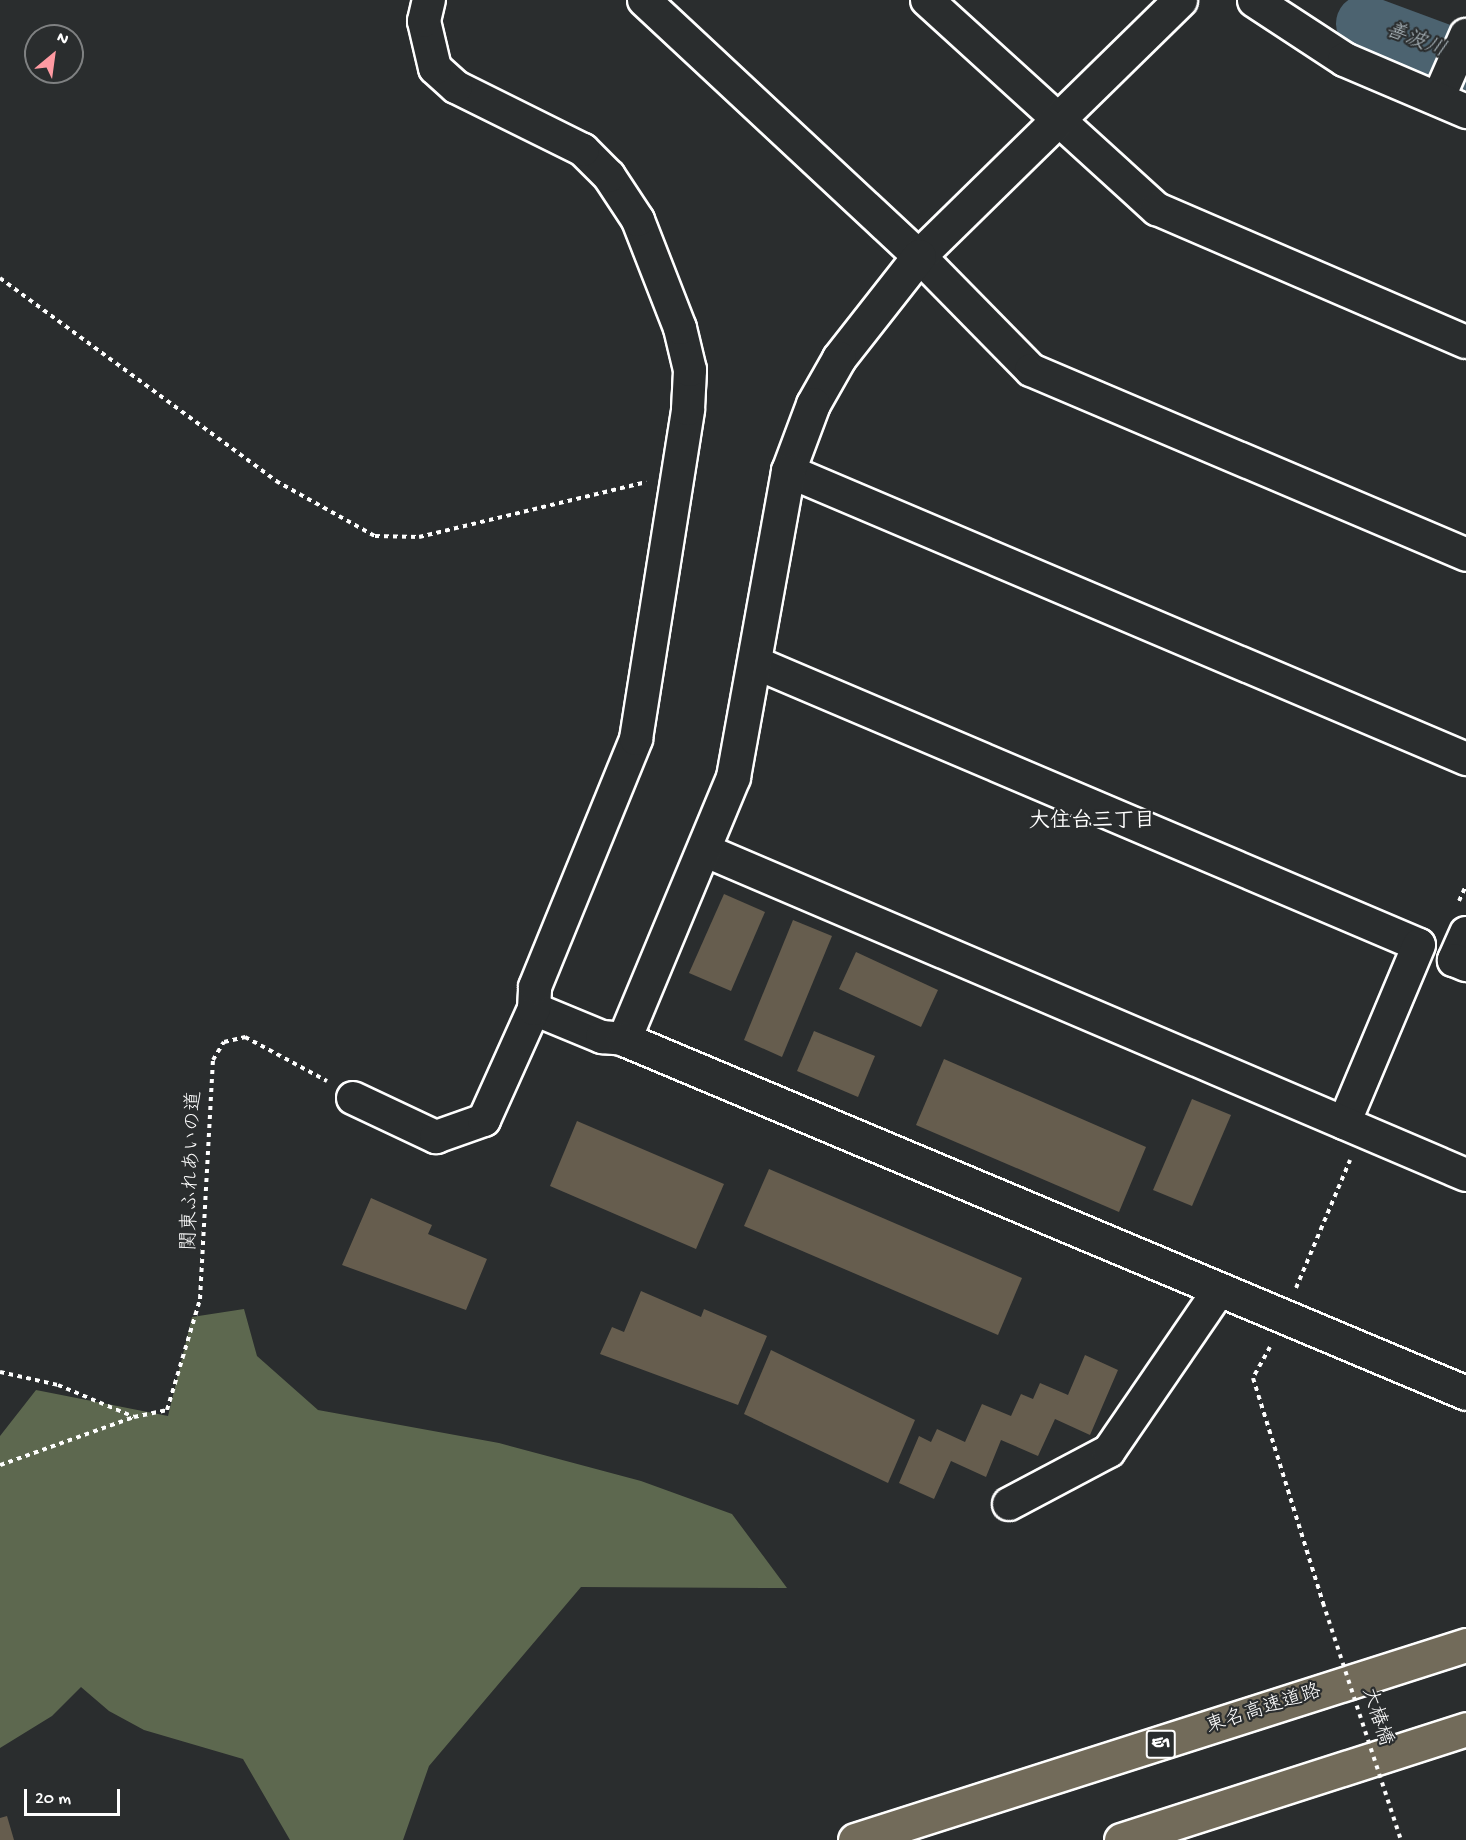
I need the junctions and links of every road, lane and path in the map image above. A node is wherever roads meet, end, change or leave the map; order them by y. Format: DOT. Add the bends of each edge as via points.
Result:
graph roads {
  1 [pos="429,0"];
  2 [pos="644,0"];
  3 [pos="927,0"];
  4 [pos="1180,0"];
  5 [pos="1254,0"];
  6 [pos="1466,35"];
  7 [pos="1452,105"];
  8 [pos="1058,119"];
  9 [pos="920,256"];
  10 [pos="0,278"];
  11 [pos="1466,342"];
  12 [pos="788,471"];
  13 [pos="676,475"];
  14 [pos="1466,555"];
  15 [pos="756,663"];
  16 [pos="1466,759"];
  17 [pos="704,850"];
  18 [pos="1466,933"];
  19 [pos="1466,965"];
  20 [pos="534,1009"];
  21 [pos="624,1039"];
  22 [pos="353,1098"];
  23 [pos="1344,1123"];
  24 [pos="1466,1175"];
  25 [pos="1218,1292"];
  26 [pos="0,1372"];
  27 [pos="1253,1378"];
  28 [pos="1466,1394"];
  29 [pos="135,1416"];
  30 [pos="0,1465"];
  31 [pos="1009,1504"];
  32 [pos="1466,1645"];
  33 [pos="1466,1729"];
  34 [pos="855,1840"];
  35 [pos="1121,1840"];
  36 [pos="1401,1840"];
  1 -- 13 [label="street" via="424,21 435,68 456,87 583,150 609,176 638,220 690,370"];
  2 -- 9 [label="street"];
  3 -- 8 [label="street"];
  4 -- 8 [label="street"];
  5 -- 7 [label="street" via="1305,39"];
  6 -- 7 [label="street"];
  8 -- 9 [label="street"];
  8 -- 11 [label="street" via="1157,209"];
  9 -- 12 [label="street" via="838,358 813,404"];
  9 -- 14 [label="street" via="1031,370"];
  10 -- 13 [label="path" via="276,481 375,536 419,537"];
  12 -- 15 [label="street"];
  12 -- 16 [label="street"];
  13 -- 20 [label="street" via="636,739 535,987"];
  15 -- 17 [label="street" via="733,777"];
  15 -- 23 [label="street" via="1419,945"];
  17 -- 21 [label="street"];
  17 -- 23 [label="street"];
  18 -- 19 [label="street" via="1454,960"];
  20 -- 21 [label="street" via="602,1037"];
  20 -- 22 [label="street" via="484,1120 436,1137"];
  21 -- 25 [label="street"];
  22 -- 29 [label="path, 関東ふれあいの道" via="244,1037 224,1042 213,1060 200,1299 166,1410"];
  23 -- 24 [label="street"];
  25 -- 28 [label="street"];
  25 -- 31 [label="street" via="1109,1451"];
  26 -- 29 [label="path" via="58,1385"];
  27 -- 36 [label="path, 大椿橋, bridge"];
  29 -- 30 [label="path"];
  32 -- 34 [label="highway, 東名高速道路 / E1"];
  33 -- 35 [label="highway"];
}
